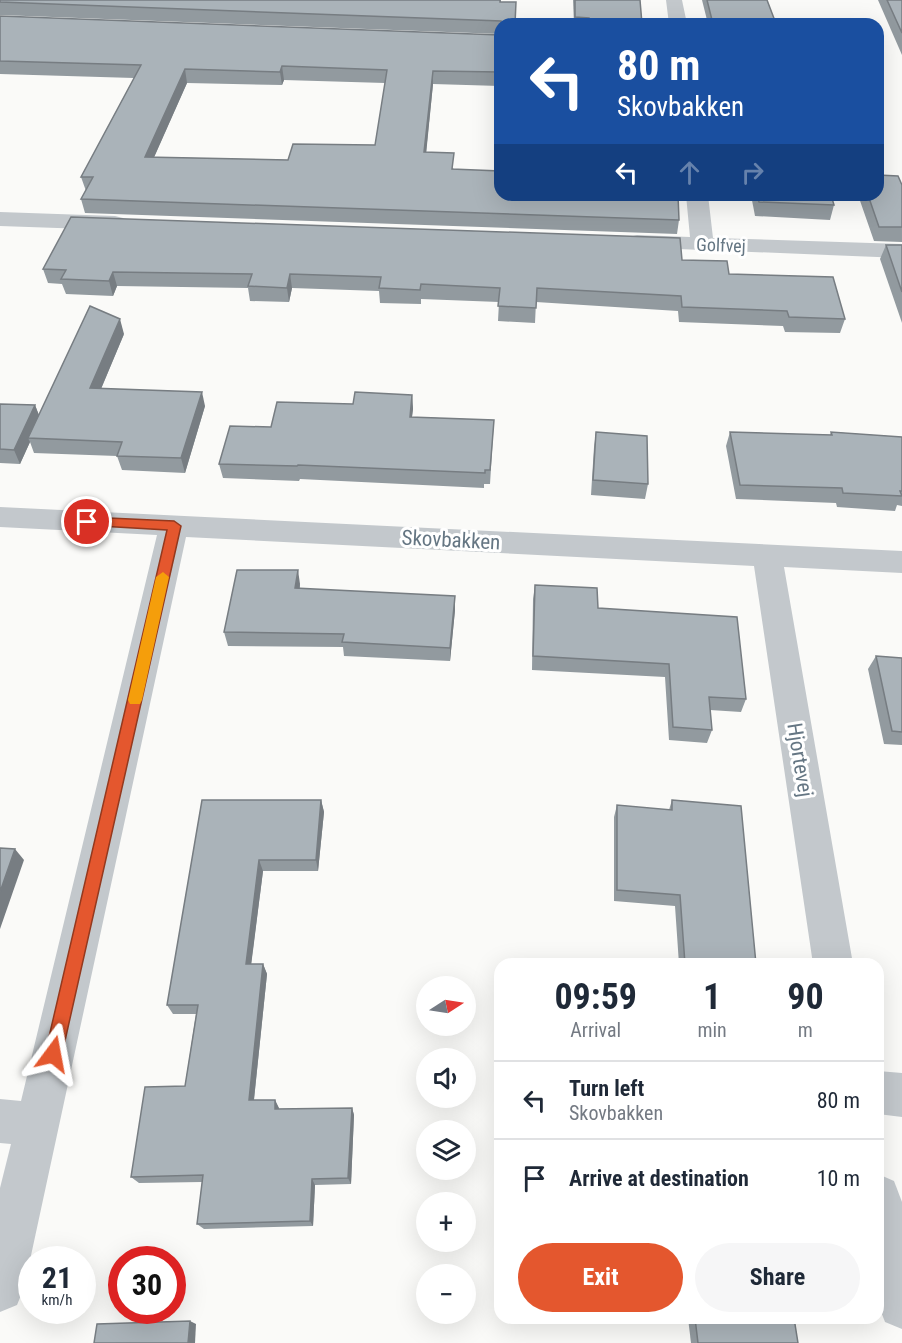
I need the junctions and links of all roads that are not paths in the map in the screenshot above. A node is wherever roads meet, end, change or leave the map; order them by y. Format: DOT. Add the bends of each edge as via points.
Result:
graph roads {
  1 [pos="675,0"];
  2 [pos="677,18"];
  3 [pos="698,201"];
  4 [pos="0,219"];
  5 [pos="131,224"];
  6 [pos="619,241"];
  7 [pos="702,244"];
  8 [pos="902,251"];
  9 [pos="0,517"];
  10 [pos="174,526"];
  11 [pos="767,555"];
  12 [pos="902,562"];
  13 [pos="832,958"];
  14 [pos="884,1094"];
  15 [pos="902,1095"];
  16 [pos="19,1122"];
  17 [pos="884,1224"];
  18 [pos="0,1288"];
  19 [pos="902,1305"];
  1 -- 2 [label="street"];
  3 -- 7 [label="street"];
  4 -- 5 [label="street"];
  6 -- 7 [label="street, Golfvej"];
  7 -- 8 [label="street, Golfvej"];
  9 -- 10 [label="street, Skovbakken"];
  10 -- 11 [label="street, Skovbakken"];
  10 -- 16 [label="street"];
  11 -- 12 [label="street, Skovbakken"];
  11 -- 13 [label="street, Hjortevej"];
  14 -- 15 [label="street"];
  16 -- 18 [label="street"];
  17 -- 19 [label="street"];
}
